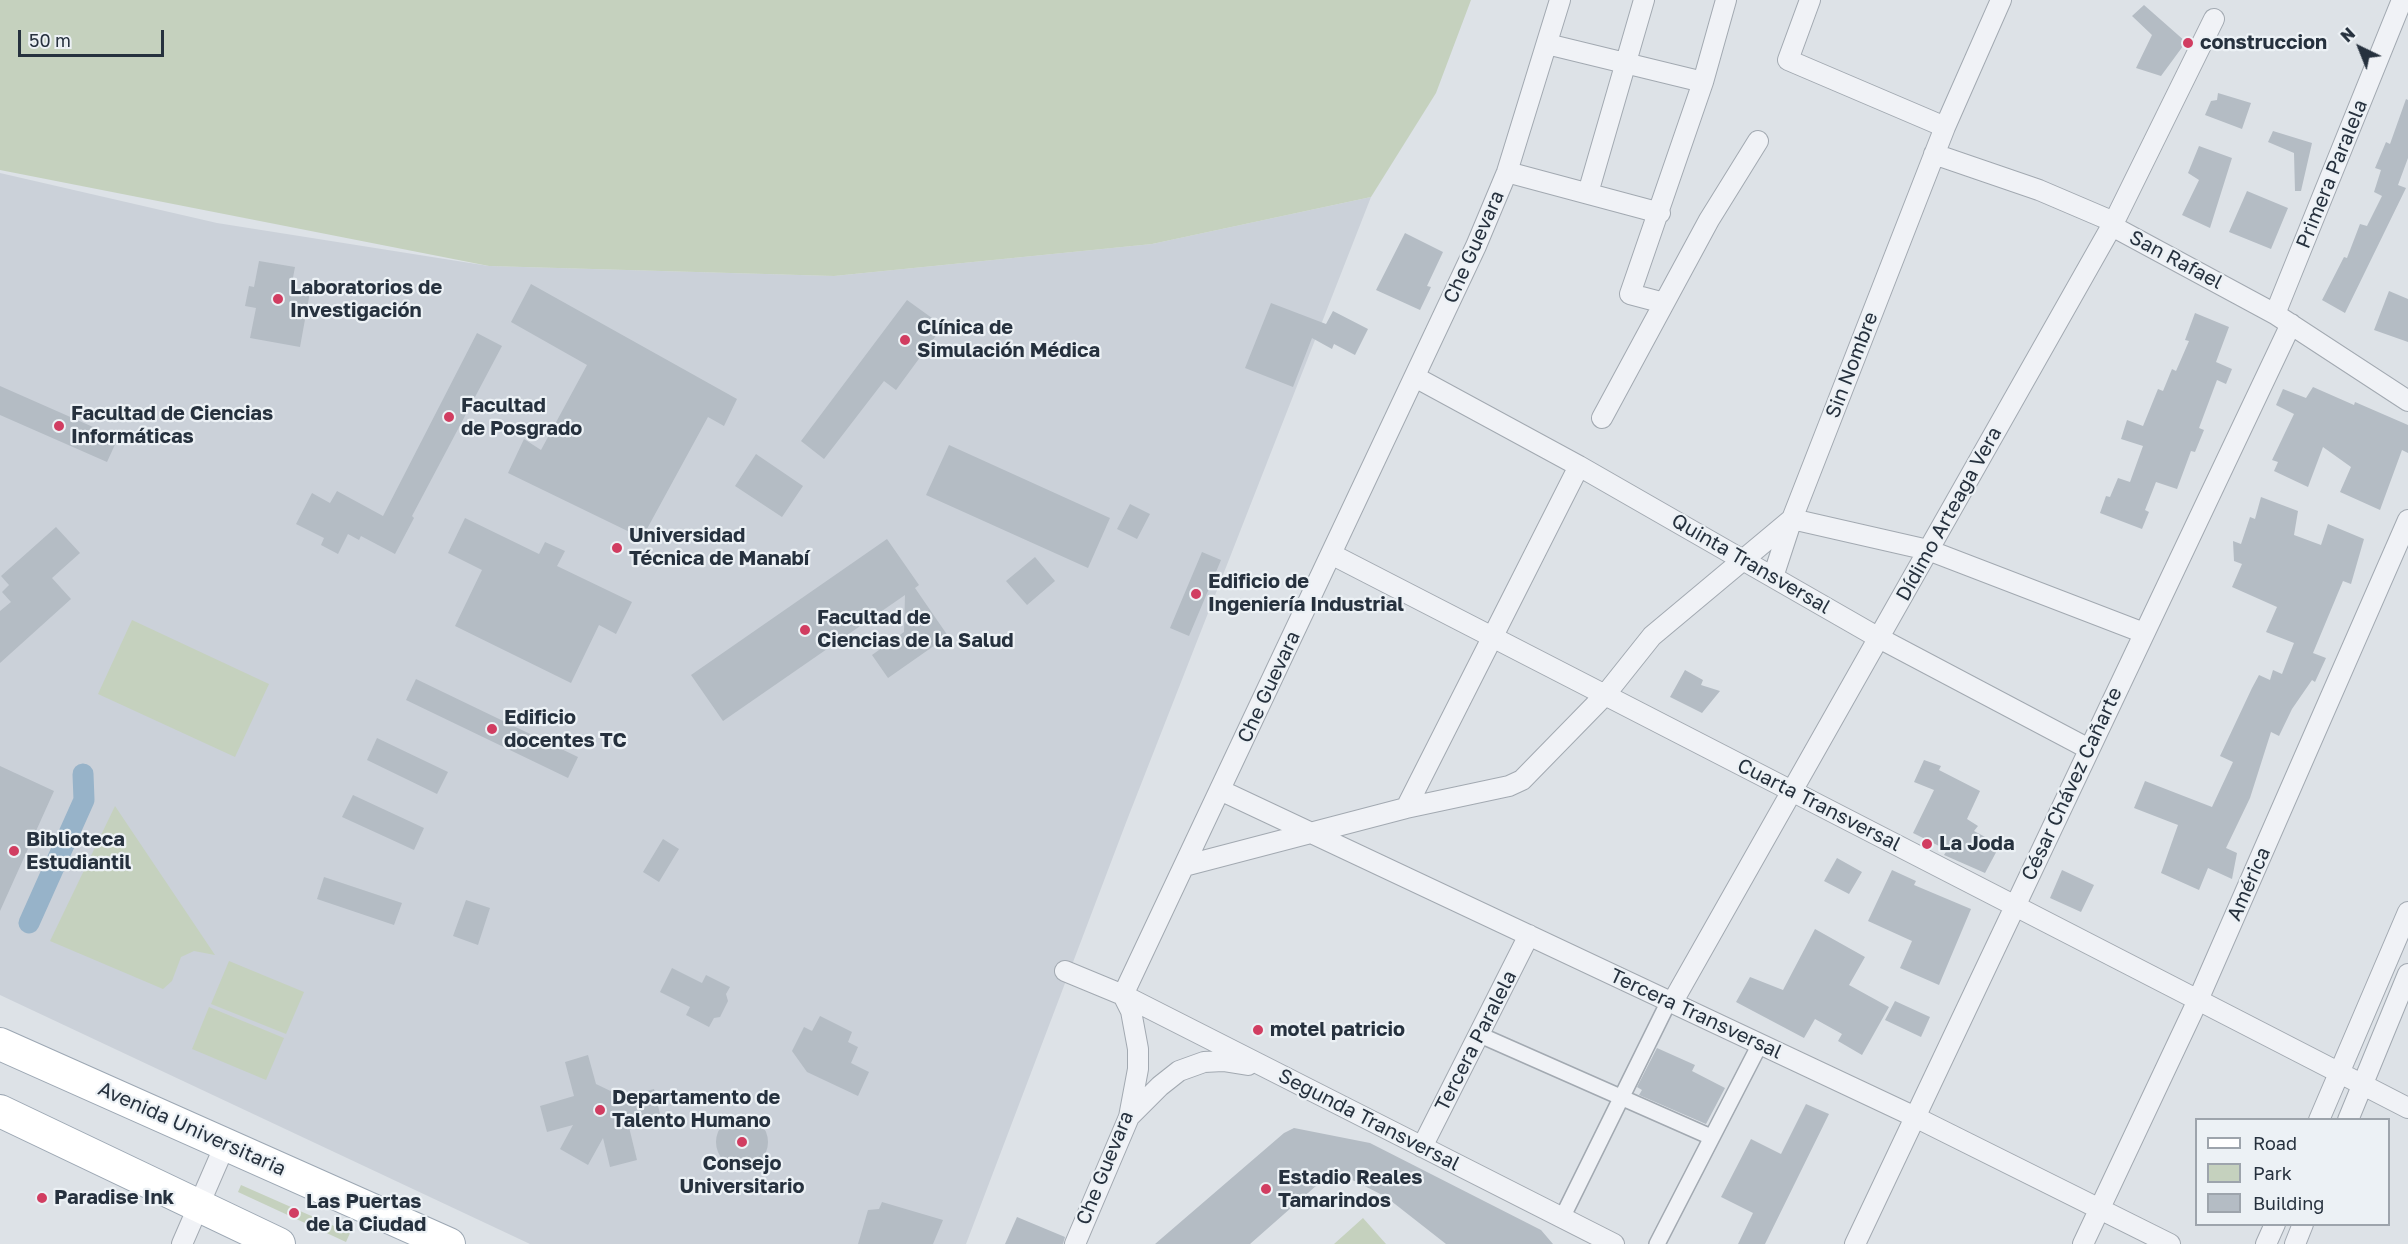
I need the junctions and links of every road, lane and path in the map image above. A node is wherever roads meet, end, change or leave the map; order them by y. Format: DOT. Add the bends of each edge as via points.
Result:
graph roads {
  1 [pos="1560,0"];
  2 [pos="1644,0"];
  3 [pos="1726,0"];
  4 [pos="1810,0"];
  5 [pos="2001,0"];
  6 [pos="2403,0"];
  7 [pos="2214,19"];
  8 [pos="1547,44"];
  9 [pos="1626,63"];
  10 [pos="1703,81"];
  11 [pos="1944,127"];
  12 [pos="1758,141"];
  13 [pos="1934,154"];
  14 [pos="1507,172"];
  15 [pos="1588,194"];
  16 [pos="1660,213"];
  17 [pos="2113,224"];
  18 [pos="1664,303"];
  19 [pos="2283,319"];
  20 [pos="1415,377"];
  21 [pos="2408,401"];
  22 [pos="1602,418"];
  23 [pos="1579,466"];
  24 [pos="1792,519"];
  25 [pos="2408,520"];
  26 [pos="1928,550"];
  27 [pos="1331,554"];
  28 [pos="1746,560"];
  29 [pos="1773,576"];
  30 [pos="2144,633"];
  31 [pos="1494,638"];
  32 [pos="1879,638"];
  33 [pos="1605,695"];
  34 [pos="2089,749"];
  35 [pos="1220,790"];
  36 [pos="1792,791"];
  37 [pos="1406,808"];
  38 [pos="1309,832"];
  39 [pos="1184,866"];
  40 [pos="2014,906"];
  41 [pos="2408,912"];
  42 [pos="1529,935"];
  43 [pos="1065,971"];
  44 [pos="2408,974"];
  45 [pos="1123,995"];
  46 [pos="2198,1000"];
  47 [pos="1670,1002"];
  48 [pos="1480,1035"];
  49 [pos="0,1044"];
  50 [pos="1760,1044"];
  51 [pos="1264,1068"];
  52 [pos="2339,1072"];
  53 [pos="2363,1084"];
  54 [pos="1621,1096"];
  55 [pos="2408,1108"];
  56 [pos="0,1111"];
  57 [pos="1913,1116"];
  58 [pos="1129,1117"];
  59 [pos="2319,1118"];
  60 [pos="2348,1118"];
  61 [pos="1711,1137"];
  62 [pos="225,1145"];
  63 [pos="1422,1147"];
  64 [pos="199,1205"];
  65 [pos="2099,1210"];
  66 [pos="1562,1218"];
  67 [pos="2274,1226"];
  68 [pos="2302,1226"];
  69 [pos="446,1243"];
  70 [pos="182,1244"];
  71 [pos="279,1244"];
  72 [pos="1075,1244"];
  73 [pos="1614,1244"];
  74 [pos="1657,1244"];
  75 [pos="1855,1244"];
  76 [pos="2083,1244"];
  77 [pos="2170,1244"];
  78 [pos="2266,1244"];
  79 [pos="2295,1244"];
  1 -- 8 [label="street, Che Guevara"];
  2 -- 9 [label="street"];
  3 -- 10 [label="street"];
  4 -- 11 [label="street" via="1788,60"];
  5 -- 11 [label="street, Sin Nombre"];
  6 -- 19 [label="street, Primera Paralela"];
  7 -- 17 [label="street, Dídimo Arteaga Vera"];
  8 -- 9 [label="street"];
  8 -- 14 [label="street, Che Guevara"];
  9 -- 10 [label="street"];
  9 -- 15 [label="street"];
  10 -- 16 [label="street"];
  11 -- 13 [label="street, Sin Nombre"];
  12 -- 18 [label="street"];
  13 -- 17 [label="street, San Rafael" via="2039,190"];
  13 -- 24 [label="street, Sin Nombre"];
  14 -- 15 [label="street"];
  14 -- 20 [label="street, Che Guevara"];
  15 -- 16 [label="street"];
  16 -- 18 [label="street" via="1630,294"];
  17 -- 19 [label="street, San Rafael"];
  17 -- 26 [label="street, Dídimo Arteaga Vera"];
  18 -- 22 [label="street"];
  19 -- 21 [label="street, San Rafael"];
  19 -- 30 [label="street, César Chávez Cañarte"];
  20 -- 23 [label="street, Quinta Transversal"];
  20 -- 27 [label="street, Che Guevara"];
  23 -- 28 [label="street, Quinta Transversal"];
  23 -- 31 [label="street"];
  24 -- 26 [label="street"];
  24 -- 28 [label="street"];
  24 -- 29 [label="street, Sin Nombre"];
  25 -- 46 [label="street, América"];
  26 -- 30 [label="street"];
  26 -- 32 [label="street, Dídimo Arteaga Vera"];
  27 -- 31 [label="street, Cuarta Transversal"];
  27 -- 35 [label="street, Che Guevara"];
  28 -- 29 [label="street, Quinta Transversal"];
  28 -- 33 [label="street" via="1652,636"];
  29 -- 32 [label="street, Quinta Transversal"];
  30 -- 34 [label="street, César Chávez Cañarte"];
  31 -- 33 [label="street, Cuarta Transversal"];
  31 -- 37 [label="street"];
  32 -- 34 [label="street, Quinta Transversal"];
  32 -- 36 [label="street, Dídimo Arteaga Vera"];
  33 -- 36 [label="street, Cuarta Transversal"];
  33 -- 37 [label="street" via="1522,780"];
  34 -- 40 [label="street, César Chávez Cañarte"];
  35 -- 38 [label="street, Tercera Transversal"];
  35 -- 39 [label="street, Che Guevara"];
  36 -- 40 [label="street, Cuarta Transversal"];
  36 -- 47 [label="street, Dídimo Arteaga Vera"];
  37 -- 38 [label="street"];
  38 -- 39 [label="street"];
  38 -- 42 [label="street, Tercera Transversal"];
  39 -- 45 [label="street, Che Guevara"];
  40 -- 46 [label="street, Cuarta Transversal"];
  40 -- 57 [label="street, César Chávez Cañarte"];
  41 -- 52 [label="street"];
  42 -- 47 [label="street, Tercera Transversal"];
  42 -- 48 [label="street, Tercera Paralela"];
  43 -- 45 [label="street"];
  44 -- 53 [label="street"];
  45 -- 51 [label="street, Segunda Transversal"];
  45 -- 58 [label="street, Che Guevara" via="1131,1011 1138,1049"];
  46 -- 52 [label="street, Cuarta Transversal"];
  46 -- 65 [label="street, América"];
  47 -- 50 [label="street, Tercera Transversal"];
  47 -- 54 [label="street"];
  48 -- 54 [label="street"];
  48 -- 63 [label="street, Tercera Paralela"];
  49 -- 62 [label="main road, Avenida Universitaria"];
  50 -- 57 [label="street, Tercera Transversal"];
  50 -- 61 [label="street"];
  51 -- 58 [label="street" via="1223,1061 1204,1062 1179,1071"];
  51 -- 63 [label="street, Segunda Transversal"];
  52 -- 53 [label="street, Cuarta Transversal"];
  52 -- 59 [label="street"];
  53 -- 55 [label="street, Cuarta Transversal"];
  53 -- 60 [label="street"];
  54 -- 61 [label="street"];
  54 -- 66 [label="street"];
  56 -- 64 [label="main road"];
  57 -- 65 [label="street, Tercera Transversal"];
  57 -- 75 [label="street, César Chávez Cañarte"];
  58 -- 72 [label="street, Che Guevara"];
  61 -- 74 [label="street"];
  62 -- 64 [label="street"];
  62 -- 69 [label="main road, Avenida Universitaria"];
  63 -- 66 [label="street, Segunda Transversal"];
  64 -- 70 [label="street"];
  64 -- 71 [label="main road"];
  65 -- 76 [label="street, América"];
  65 -- 77 [label="street, Tercera Transversal"];
  66 -- 73 [label="street, Segunda Transversal"];
  67 -- 78 [label="street"];
  68 -- 79 [label="street"];
}
